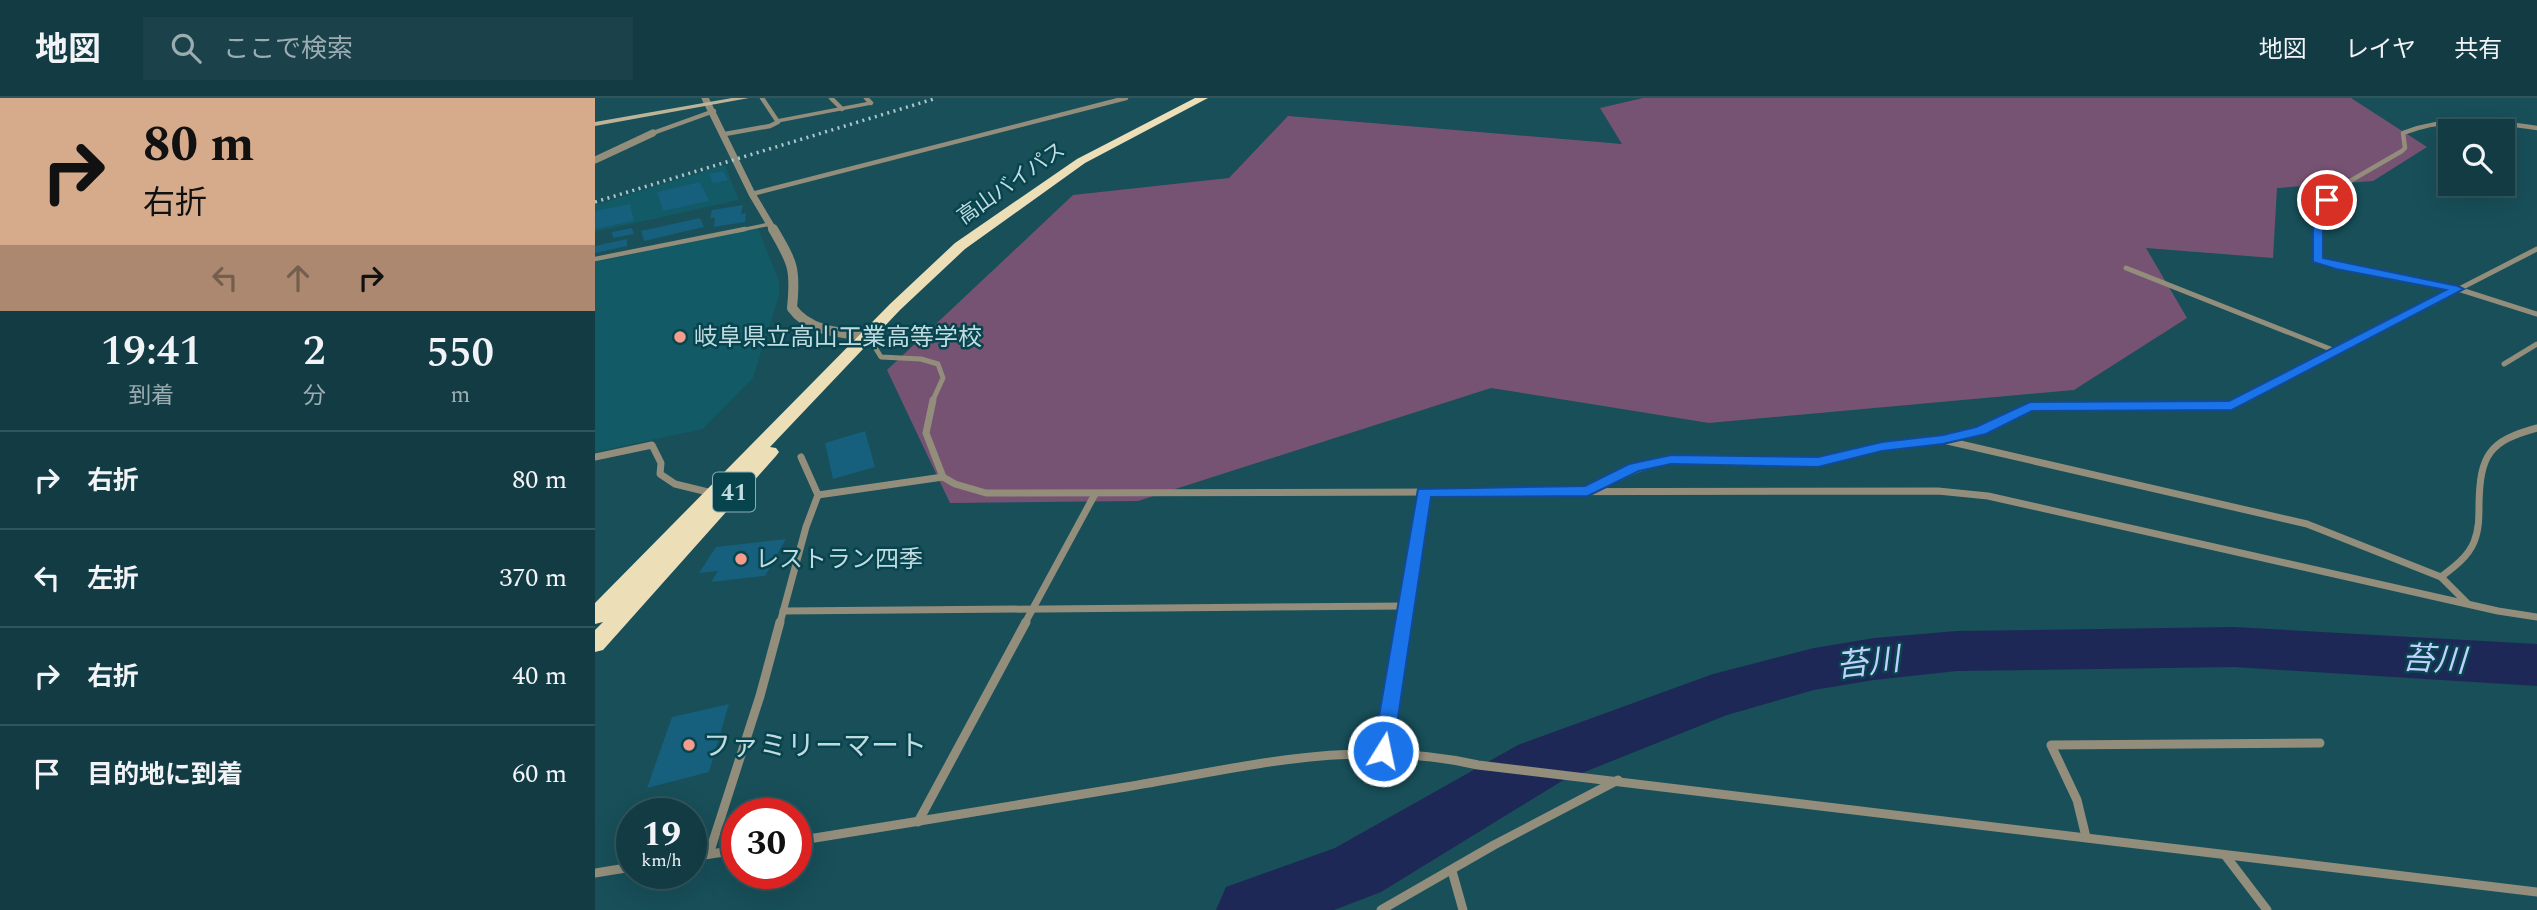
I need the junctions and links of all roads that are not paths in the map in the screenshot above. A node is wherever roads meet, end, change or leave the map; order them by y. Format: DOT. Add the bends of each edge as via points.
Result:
graph roads {
  1 [pos="745,98"];
  2 [pos="762,98"];
  3 [pos="831,98"];
  4 [pos="866,98"];
  5 [pos="1126,98"];
  6 [pos="1203,98"];
  7 [pos="871,103"];
  8 [pos="709,104"];
  9 [pos="842,109"];
  10 [pos="778,121"];
  11 [pos="595,124"];
  12 [pos="2537,128"];
  13 [pos="653,133"];
  14 [pos="725,134"];
  15 [pos="595,160"];
  16 [pos="752,194"];
  17 [pos="770,224"];
  18 [pos="2537,249"];
  19 [pos="595,259"];
  20 [pos="2126,268"];
  21 [pos="2458,289"];
  22 [pos="2537,314"];
  23 [pos="868,336"];
  24 [pos="2537,344"];
  25 [pos="2338,352"];
  26 [pos="2504,364"];
  27 [pos="2537,428"];
  28 [pos="1943,439"];
  29 [pos="595,457"];
  30 [pos="801,457"];
  31 [pos="943,477"];
  32 [pos="1588,491"];
  33 [pos="713,493"];
  34 [pos="1424,493"];
  35 [pos="1095,494"];
  36 [pos="818,495"];
  37 [pos="2441,577"];
  38 [pos="2467,604"];
  39 [pos="1408,606"];
  40 [pos="783,611"];
  41 [pos="1033,611"];
  42 [pos="595,617"];
  43 [pos="2537,617"];
  44 [pos="595,644"];
  45 [pos="2320,743"];
  46 [pos="1383,751"];
  47 [pos="1619,780"];
  48 [pos="918,822"];
  49 [pos="2086,837"];
  50 [pos="812,839"];
  51 [pos="721,852"];
  52 [pos="709,854"];
  53 [pos="2225,855"];
  54 [pos="616,870"];
  55 [pos="1452,872"];
  56 [pos="595,873"];
  57 [pos="2537,892"];
  58 [pos="1381,910"];
  59 [pos="1463,910"];
  60 [pos="2267,910"];
  1 -- 8 [label="main road"];
  2 -- 10 [label="street"];
  3 -- 9 [label="street"];
  4 -- 7 [label="street"];
  5 -- 16 [label="street"];
  6 -- 23 [label="highway, 高山バイパス / 41" via="1102,149 1029,195 943,261"];
  7 -- 9 [label="lane"];
  8 -- 11 [label="main road"];
  8 -- 13 [label="street"];
  8 -- 14 [label="street"];
  9 -- 10 [label="lane"];
  10 -- 14 [label="street"];
  12 -- 21 [label="street" via="2451,123 2418,127 2403,133 2402,151 2332,192 2327,200 2318,228 2317,260"];
  13 -- 15 [label="street"];
  14 -- 16 [label="street"];
  16 -- 17 [label="street"];
  17 -- 19 [label="lane"];
  17 -- 23 [label="street" via="791,260 795,277 792,307 797,315 828,331"];
  18 -- 21 [label="street"];
  20 -- 25 [label="street"];
  21 -- 22 [label="street"];
  21 -- 25 [label="street"];
  23 -- 31 [label="street" via="881,356 938,364 943,378 929,408 926,433"];
  23 -- 33 [label="highway, 高山バイパス / 41"];
  23 -- 44 [label="highway, 高山バイパス / 41"];
  24 -- 26 [label="street"];
  25 -- 28 [label="street" via="2232,405 2030,407 1980,431"];
  27 -- 37 [label="street" via="2493,446 2481,477 2473,543"];
  28 -- 32 [label="street" via="1818,462 1651,462"];
  28 -- 37 [label="street" via="2307,524"];
  29 -- 33 [label="street" via="652,445 661,463 660,474 675,484"];
  30 -- 36 [label="street"];
  31 -- 35 [label="street" via="986,493"];
  31 -- 36 [label="street"];
  32 -- 34 [label="street"];
  32 -- 38 [label="street" via="1890,490 1988,496"];
  33 -- 42 [label="highway, 高山バイパス / 41"];
  34 -- 35 [label="street"];
  34 -- 39 [label="street"];
  35 -- 41 [label="street"];
  36 -- 40 [label="street"];
  37 -- 38 [label="street"];
  38 -- 43 [label="street"];
  39 -- 41 [label="street"];
  39 -- 46 [label="street"];
  40 -- 41 [label="street"];
  40 -- 52 [label="street"];
  41 -- 48 [label="street"];
  45 -- 49 [label="street" via="2051,745 2077,800"];
  46 -- 47 [label="street"];
  46 -- 48 [label="street" via="1264,764"];
  47 -- 49 [label="street"];
  47 -- 55 [label="street"];
  48 -- 50 [label="street"];
  49 -- 53 [label="street"];
  51 -- 52 [label="street"];
  53 -- 57 [label="street"];
  53 -- 60 [label="street"];
  54 -- 56 [label="street"];
  55 -- 58 [label="street"];
  55 -- 59 [label="street"];
}
